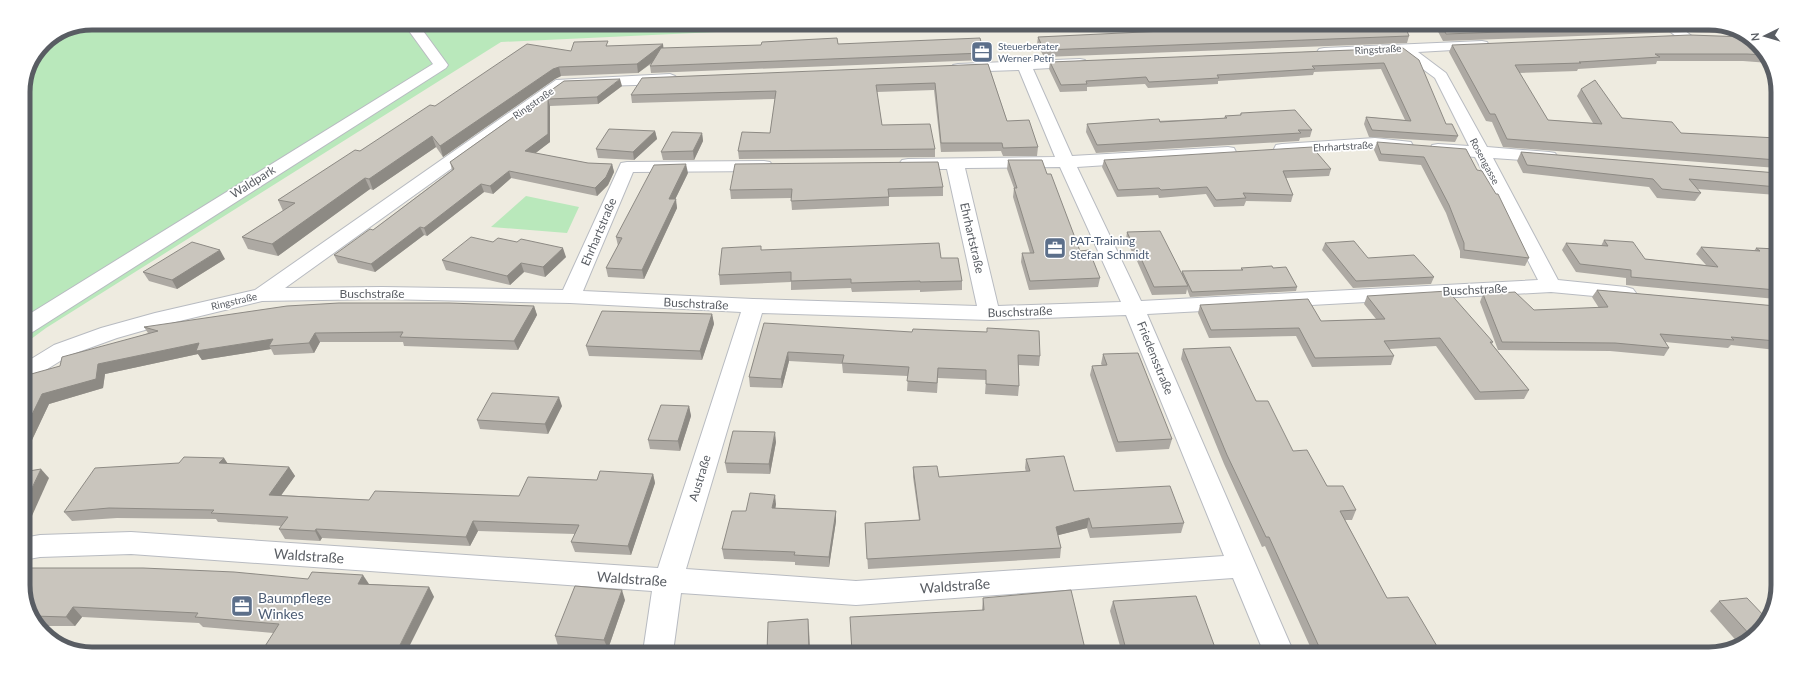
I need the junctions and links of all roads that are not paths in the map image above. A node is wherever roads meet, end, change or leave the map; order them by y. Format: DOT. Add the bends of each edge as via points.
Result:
graph roads {
  1 [pos="415,30"];
  2 [pos="1667,32"];
  3 [pos="1694,37"];
  4 [pos="1498,44"];
  5 [pos="1404,48"];
  6 [pos="1309,52"];
  7 [pos="1096,62"];
  8 [pos="1024,65"];
  9 [pos="940,69"];
  10 [pos="687,78"];
  11 [pos="1480,152"];
  12 [pos="1566,158"];
  13 [pos="1066,162"];
  14 [pos="893,164"];
  15 [pos="955,164"];
  16 [pos="783,166"];
  17 [pos="1551,286"];
  18 [pos="262,294"];
  19 [pos="1644,295"];
  20 [pos="570,297"];
  21 [pos="753,306"];
  22 [pos="1134,308"];
  23 [pos="989,313"];
  24 [pos="30,324"];
  25 [pos="30,370"];
  26 [pos="30,548"];
  27 [pos="1241,566"];
  28 [pos="668,581"];
  29 [pos="659,647"];
  30 [pos="1276,647"];
  1 -- 24 [label="street, Waldpark" via="441,65"];
  2 -- 3 [label="street"];
  4 -- 5 [label="street, Ringstraße"];
  5 -- 6 [label="street, Ringstraße"];
  5 -- 11 [label="street, Rosengasse" via="1441,76"];
  7 -- 8 [label="street"];
  8 -- 9 [label="street"];
  8 -- 13 [label="street, Friedensstraße"];
  10 -- 18 [label="street, Ringstraße" via="561,83"];
  11 -- 12 [label="street, Ehrhartstraße"];
  11 -- 13 [label="street, Ehrhartstraße" via="1375,144"];
  11 -- 17 [label="street, Rosengasse"];
  13 -- 15 [label="street, Ehrhartstraße"];
  13 -- 22 [label="street, Friedensstraße"];
  14 -- 15 [label="street, Ehrhartstraße"];
  15 -- 23 [label="street, Ehrhartstraße"];
  16 -- 20 [label="street, Ehrhartstraße" via="619,167"];
  17 -- 19 [label="street, Buschstraße"];
  17 -- 22 [label="street, Buschstraße"];
  18 -- 20 [label="street, Buschstraße" via="382,293"];
  18 -- 25 [label="street, Ringstraße" via="109,333 62,350"];
  20 -- 21 [label="street, Buschstraße"];
  21 -- 23 [label="street, Buschstraße"];
  21 -- 28 [label="street, Austraße"];
  22 -- 23 [label="street, Buschstraße"];
  22 -- 27 [label="street, Friedensstraße"];
  26 -- 28 [label="street, Waldstraße" via="131,543"];
  27 -- 28 [label="street, Waldstraße" via="856,593"];
  27 -- 30 [label="street, Friedensstraße"];
  28 -- 29 [label="street, Austraße"];
}
